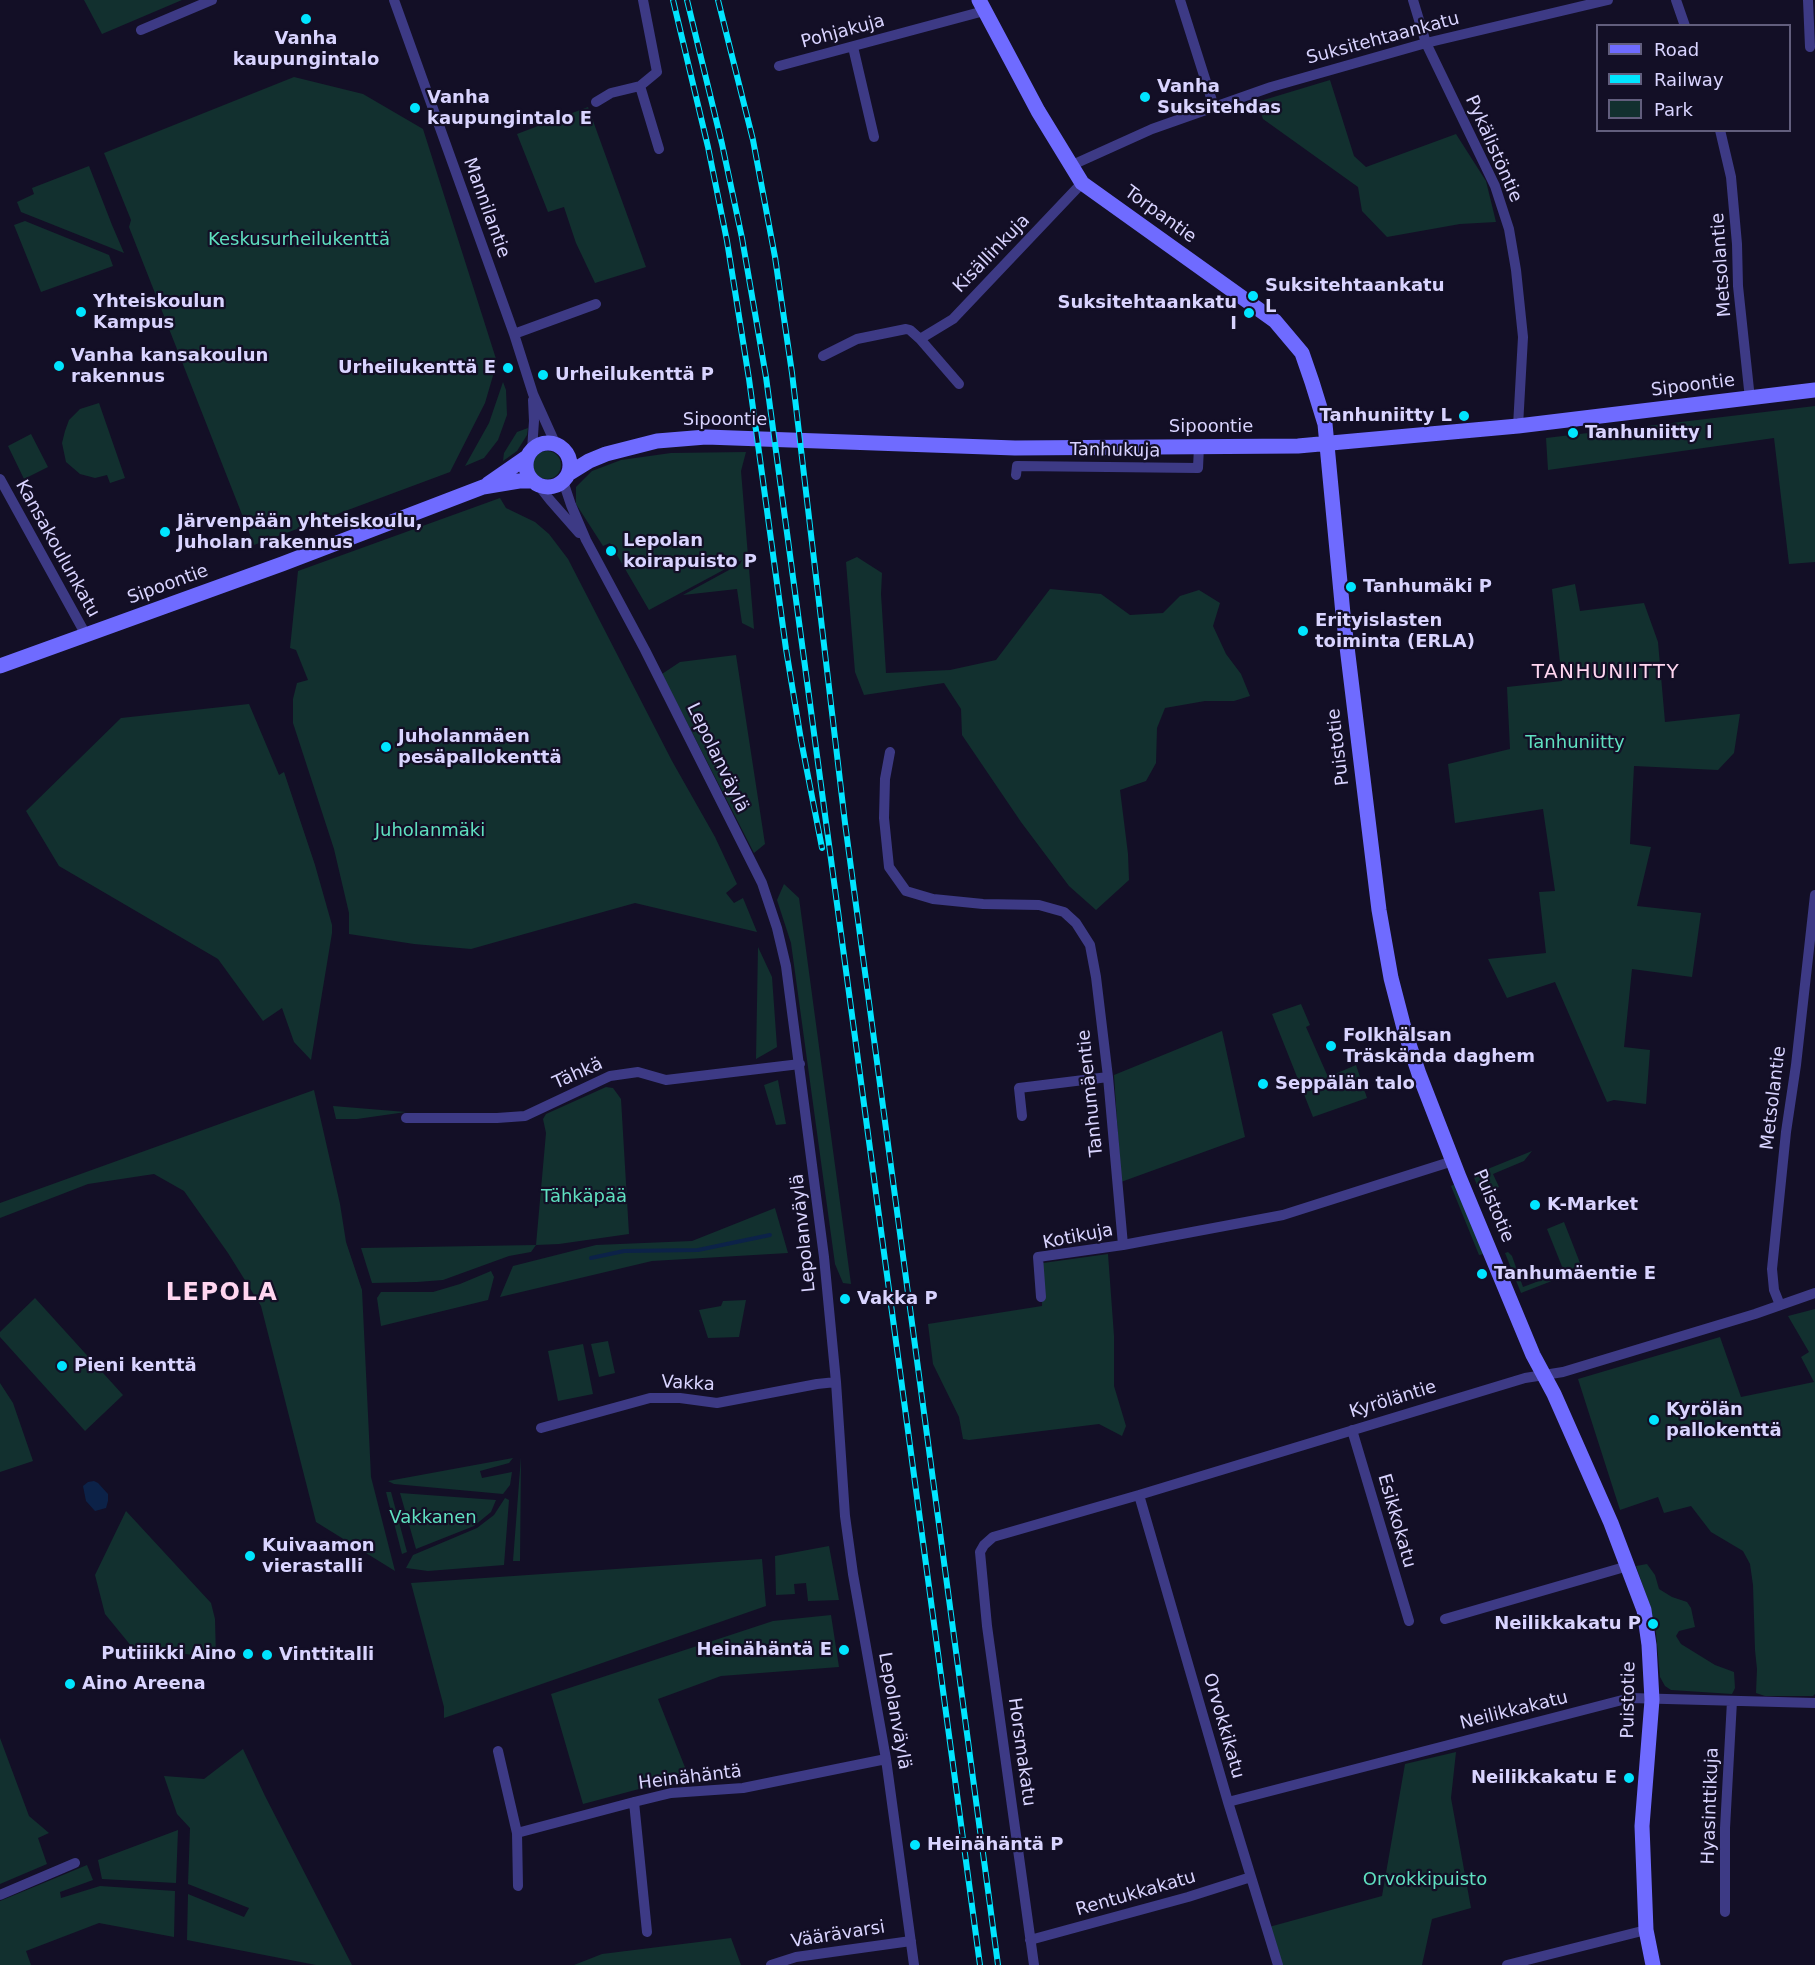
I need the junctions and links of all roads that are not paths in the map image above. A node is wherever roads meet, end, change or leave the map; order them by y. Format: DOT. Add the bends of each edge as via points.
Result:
graph roads {
  1 [pos="212,0"];
  2 [pos="394,0"];
  3 [pos="643,0"];
  4 [pos="1180,0"];
  5 [pos="1413,0"];
  6 [pos="1608,0"];
  7 [pos="1676,0"];
  8 [pos="1808,0"];
  9 [pos="982,6"];
  10 [pos="1684,24"];
  11 [pos="141,30"];
  12 [pos="1426,43"];
  13 [pos="853,47"];
  14 [pos="1810,47"];
  15 [pos="779,66"];
  16 [pos="640,86"];
  17 [pos="596,102"];
  18 [pos="1214,106"];
  19 [pos="1720,132"];
  20 [pos="874,137"];
  21 [pos="659,149"];
  22 [pos="1070,166"];
  23 [pos="1082,183"];
  24 [pos="596,304"];
  25 [pos="514,334"];
  26 [pos="920,339"];
  27 [pos="823,356"];
  28 [pos="958,384"];
  29 [pos="1815,390"];
  30 [pos="533,394"];
  31 [pos="1750,399"];
  32 [pos="1518,426"];
  33 [pos="1327,445"];
  34 [pos="1200,446"];
  35 [pos="560,447"];
  36 [pos="530,453"];
  37 [pos="606,454"];
  38 [pos="1016,475"];
  39 [pos="566,477"];
  40 [pos="0,479"];
  41 [pos="535,483"];
  42 [pos="483,487"];
  43 [pos="585,540"];
  44 [pos="86,635"];
  45 [pos="0,666"];
  46 [pos="890,752"];
  47 [pos="1815,895"];
  48 [pos="800,1064"];
  49 [pos="1108,1077"];
  50 [pos="1022,1116"];
  51 [pos="405,1118"];
  52 [pos="1453,1161"];
  53 [pos="1123,1245"];
  54 [pos="1815,1293"];
  55 [pos="1041,1298"];
  56 [pos="1780,1305"];
  57 [pos="1544,1376"];
  58 [pos="836,1382"];
  59 [pos="541,1428"];
  60 [pos="1352,1430"];
  61 [pos="1139,1495"];
  62 [pos="984,1545"];
  63 [pos="1628,1566"];
  64 [pos="1445,1619"];
  65 [pos="1409,1622"];
  66 [pos="1652,1700"];
  67 [pos="1732,1701"];
  68 [pos="1815,1703"];
  69 [pos="498,1752"];
  70 [pos="886,1759"];
  71 [pos="634,1802"];
  72 [pos="1228,1802"];
  73 [pos="517,1833"];
  74 [pos="75,1863"];
  75 [pos="1251,1877"];
  76 [pos="518,1886"];
  77 [pos="0,1895"];
  78 [pos="1725,1912"];
  79 [pos="1646,1930"];
  80 [pos="647,1932"];
  81 [pos="1030,1940"];
  82 [pos="911,1941"];
  83 [pos="771,1965"];
  84 [pos="914,1965"];
  85 [pos="1034,1965"];
  86 [pos="1278,1965"];
  87 [pos="1507,1965"];
  88 [pos="1653,1965"];
  1 -- 11 [label="street"];
  2 -- 25 [label="street, Mannilantie"];
  3 -- 16 [label="street" via="657,72"];
  4 -- 18 [label="street"];
  5 -- 12 [label="street, Pykälistöntie"];
  6 -- 12 [label="street, Suksitehtaankatu"];
  7 -- 10 [label="street"];
  8 -- 14 [label="street"];
  9 -- 13 [label="street, Pohjakuja"];
  9 -- 22 [label="street, Torpantie"];
  12 -- 18 [label="street, Suksitehtaankatu"];
  12 -- 32 [label="street, Pykälistöntie" via="1495,186 1509,229 1523,337"];
  13 -- 15 [label="street, Pohjakuja"];
  13 -- 20 [label="street"];
  16 -- 17 [label="street" via="611,93"];
  16 -- 21 [label="street"];
  18 -- 22 [label="street, Suksitehtaankatu"];
  19 -- 31 [label="street, Metsolantie" via="1731,177"];
  22 -- 23 [label="street, Torpantie"];
  23 -- 26 [label="street, Kisällinkuja" via="952,319"];
  23 -- 33 [label="street, Torpantie" via="1275,321 1302,352 1325,424"];
  24 -- 25 [label="street"];
  25 -- 30 [label="street, Mannilantie"];
  26 -- 27 [label="street" via="906,329 857,339"];
  26 -- 28 [label="street"];
  29 -- 31 [label="street, Sipoontie"];
  30 -- 35 [label="street, Mannilantie"];
  30 -- 36 [label="street, Mannilantie"];
  31 -- 32 [label="street, Sipoontie"];
  32 -- 33 [label="street, Sipoontie"];
  33 -- 34 [label="street, Sipoontie"];
  33 -- 52 [label="street, Puistotie" via="1379,910 1405,1032"];
  34 -- 37 [label="street, Sipoontie" via="1015,447 706,437 657,441"];
  34 -- 38 [label="street, Tanhukuja" via="1198,468 1017,466"];
  35 -- 36 [label="street" via="548,443"];
  35 -- 37 [label="street, Sipoontie"];
  35 -- 39 [label="street" via="570,465"];
  36 -- 41 [label="street" via="526,465"];
  36 -- 42 [label="street, Sipoontie"];
  37 -- 39 [label="street, Sipoontie"];
  39 -- 41 [label="street" via="556,485"];
  39 -- 43 [label="street, Lepolanväylä" via="571,505"];
  40 -- 44 [label="street, Kansakoulunkatu"];
  41 -- 42 [label="street, Sipoontie" via="519,481"];
  41 -- 43 [label="street, Lepolanväylä"];
  42 -- 44 [label="street, Sipoontie"];
  43 -- 48 [label="street, Lepolanväylä" via="762,883 786,966"];
  44 -- 45 [label="street, Sipoontie"];
  46 -- 49 [label="street, Tanhumäentie" via="884,818 889,867 906,891 933,899 983,904 1039,904 1064,912 1076,923 1090,945"];
  47 -- 56 [label="street, Metsolantie" via="1772,1269"];
  48 -- 51 [label="street, Tähkä" via="666,1080 638,1072 610,1076 525,1116"];
  48 -- 58 [label="street, Lepolanväylä"];
  49 -- 50 [label="street" via="1019,1088"];
  49 -- 53 [label="street, Tanhumäentie"];
  52 -- 53 [label="street" via="1283,1215"];
  52 -- 57 [label="street, Puistotie"];
  53 -- 55 [label="street, Kotikuja" via="1038,1257"];
  54 -- 56 [label="street, Kyröläntie"];
  56 -- 57 [label="street, Kyröläntie"];
  57 -- 60 [label="street, Kyröläntie" via="1525,1378"];
  57 -- 63 [label="street, Puistotie"];
  58 -- 59 [label="street, Vakka" via="717,1403 650,1398"];
  58 -- 70 [label="street, Lepolanväylä" via="845,1516"];
  60 -- 61 [label="street, Kyröläntie"];
  60 -- 65 [label="street, Esikkokatu"];
  61 -- 62 [label="street, Kyröläntie" via="993,1537"];
  61 -- 72 [label="street, Orvokkikatu"];
  62 -- 81 [label="street, Horsmakatu" via="980,1552 987,1626"];
  63 -- 64 [label="street"];
  63 -- 66 [label="street, Puistotie" via="1644,1610"];
  66 -- 67 [label="street, Neilikkakatu"];
  66 -- 72 [label="street, Neilikkakatu" via="1630,1698"];
  66 -- 79 [label="street, Puistotie" via="1642,1826"];
  67 -- 68 [label="street, Neilikkakatu"];
  67 -- 78 [label="street, Hyasinttikuja"];
  69 -- 73 [label="street"];
  70 -- 71 [label="street, Heinähäntä" via="743,1788 671,1793"];
  70 -- 82 [label="street, Lepolanväylä"];
  71 -- 73 [label="street, Heinähäntä"];
  71 -- 80 [label="street"];
  72 -- 75 [label="street, Orvokkikatu"];
  73 -- 76 [label="street"];
  74 -- 77 [label="street"];
  75 -- 81 [label="street, Rentukkakatu"];
  75 -- 86 [label="street, Orvokkikatu"];
  79 -- 87 [label="street"];
  79 -- 88 [label="street, Puistotie"];
  81 -- 85 [label="street, Horsmakatu"];
  82 -- 83 [label="street, Väärävarsi" via="796,1957"];
  82 -- 84 [label="street, Lepolanväylä"];
}
